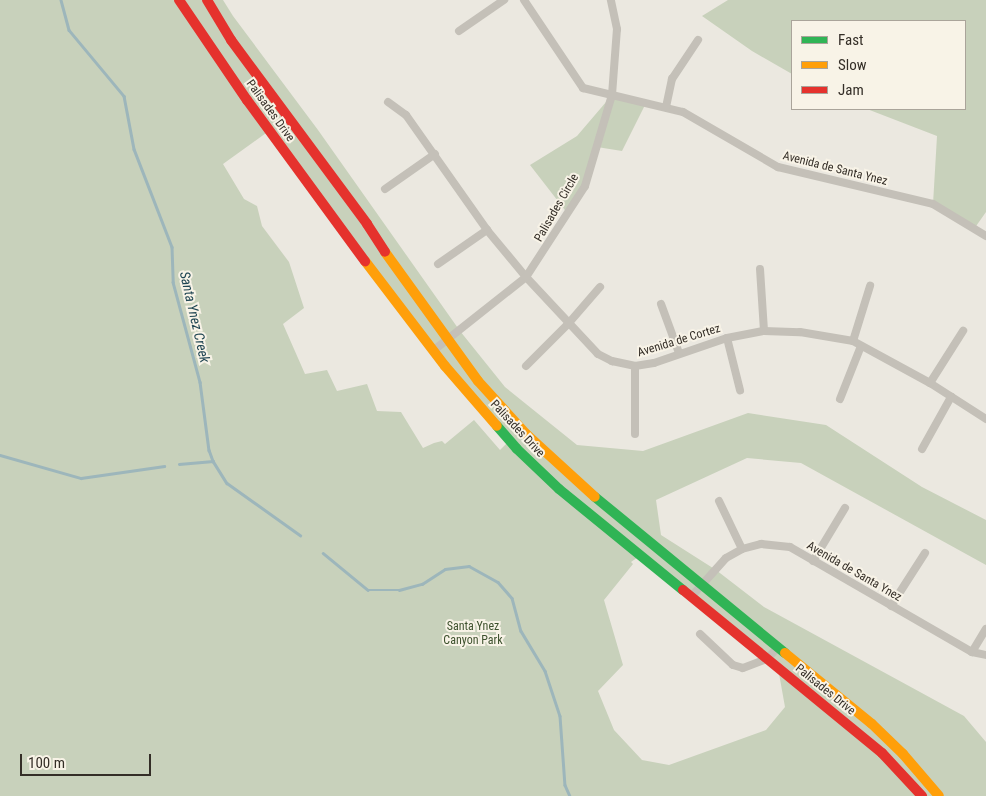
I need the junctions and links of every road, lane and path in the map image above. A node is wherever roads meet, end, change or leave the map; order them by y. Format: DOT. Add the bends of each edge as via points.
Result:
graph roads {
  1 [pos="179,0"];
  2 [pos="206,0"];
  3 [pos="504,0"];
  4 [pos="524,0"];
  5 [pos="612,0"];
  6 [pos="459,31"];
  7 [pos="698,40"];
  8 [pos="612,94"];
  9 [pos="388,102"];
  10 [pos="666,107"];
  11 [pos="435,154"];
  12 [pos="386,189"];
  13 [pos="487,230"];
  14 [pos="986,236"];
  15 [pos="438,264"];
  16 [pos="760,269"];
  17 [pos="526,277"];
  18 [pos="870,286"];
  19 [pos="600,287"];
  20 [pos="661,304"];
  21 [pos="568,324"];
  22 [pos="764,331"];
  23 [pos="963,331"];
  24 [pos="727,338"];
  25 [pos="449,340"];
  26 [pos="853,341"];
  27 [pos="861,346"];
  28 [pos="434,350"];
  29 [pos="679,353"];
  30 [pos="526,366"];
  31 [pos="635,366"];
  32 [pos="930,383"];
  33 [pos="740,390"];
  34 [pos="951,397"];
  35 [pos="840,398"];
  36 [pos="986,419"];
  37 [pos="526,434"];
  38 [pos="635,434"];
  39 [pos="514,446"];
  40 [pos="922,449"];
  41 [pos="719,501"];
  42 [pos="845,508"];
  43 [pos="742,549"];
  44 [pos="925,553"];
  45 [pos="813,561"];
  46 [pos="702,584"];
  47 [pos="691,597"];
  48 [pos="891,606"];
  49 [pos="986,629"];
  50 [pos="700,634"];
  51 [pos="778,647"];
  52 [pos="972,652"];
  53 [pos="986,655"];
  54 [pos="767,659"];
  55 [pos="922,796"];
  56 [pos="939,796"];
  1 -- 28 [label="street, Palisades Drive" via="247,100"];
  2 -- 25 [label="street, Palisades Drive" via="231,40"];
  3 -- 6 [label="street"];
  4 -- 8 [label="street, Avenida de Santa Ynez" via="583,88"];
  5 -- 8 [label="street, Palisades Circle" via="617,29"];
  7 -- 10 [label="street" via="672,79"];
  8 -- 10 [label="street, Avenida de Santa Ynez"];
  8 -- 17 [label="street, Palisades Circle" via="585,186"];
  9 -- 11 [label="street, Avenida de Cortez" via="406,115"];
  10 -- 14 [label="street, Avenida de Santa Ynez" via="683,112 778,167 933,204"];
  11 -- 12 [label="street"];
  11 -- 13 [label="street, Avenida de Cortez"];
  13 -- 15 [label="street"];
  13 -- 17 [label="street, Avenida de Cortez"];
  16 -- 22 [label="street"];
  17 -- 21 [label="street, Avenida de Cortez"];
  17 -- 25 [label="street, Palisades Circle"];
  18 -- 26 [label="street"];
  19 -- 21 [label="street"];
  20 -- 29 [label="street"];
  21 -- 30 [label="street"];
  21 -- 31 [label="street, Avenida de Cortez" via="598,354"];
  22 -- 24 [label="street, Avenida de Cortez"];
  22 -- 26 [label="street, Avenida de Cortez" via="800,332"];
  23 -- 32 [label="street"];
  24 -- 29 [label="street, Avenida de Cortez"];
  24 -- 33 [label="street"];
  25 -- 28 [label="street, Palisades Circle"];
  25 -- 37 [label="street, Palisades Drive" via="478,381"];
  26 -- 27 [label="street, Avenida de Cortez"];
  27 -- 32 [label="street, Avenida de Cortez"];
  27 -- 35 [label="street"];
  28 -- 39 [label="street, Palisades Drive"];
  29 -- 31 [label="street, Avenida de Cortez" via="654,363"];
  31 -- 38 [label="street"];
  32 -- 34 [label="street, Avenida de Cortez"];
  34 -- 36 [label="street, Avenida de Cortez"];
  34 -- 40 [label="street"];
  37 -- 39 [label="street"];
  37 -- 46 [label="street, Palisades Drive" via="589,492"];
  39 -- 47 [label="street, Palisades Drive" via="558,489"];
  41 -- 43 [label="street"];
  42 -- 45 [label="street"];
  43 -- 45 [label="street, Avenida de Santa Ynez" via="761,544 790,547"];
  43 -- 46 [label="street, Avenida de Santa Ynez" via="726,558"];
  44 -- 48 [label="street"];
  45 -- 48 [label="street, Avenida de Santa Ynez"];
  46 -- 47 [label="street, Avenida de Santa Ynez"];
  46 -- 51 [label="street, Palisades Drive"];
  47 -- 54 [label="street, Palisades Drive"];
  48 -- 52 [label="street, Avenida de Santa Ynez"];
  49 -- 52 [label="street"];
  50 -- 54 [label="street" via="733,665 743,668"];
  51 -- 54 [label="street"];
  51 -- 56 [label="street, Palisades Drive" via="886,736"];
  52 -- 53 [label="street, Avenida de Santa Ynez"];
  54 -- 55 [label="street, Palisades Drive" via="882,754"];
}
